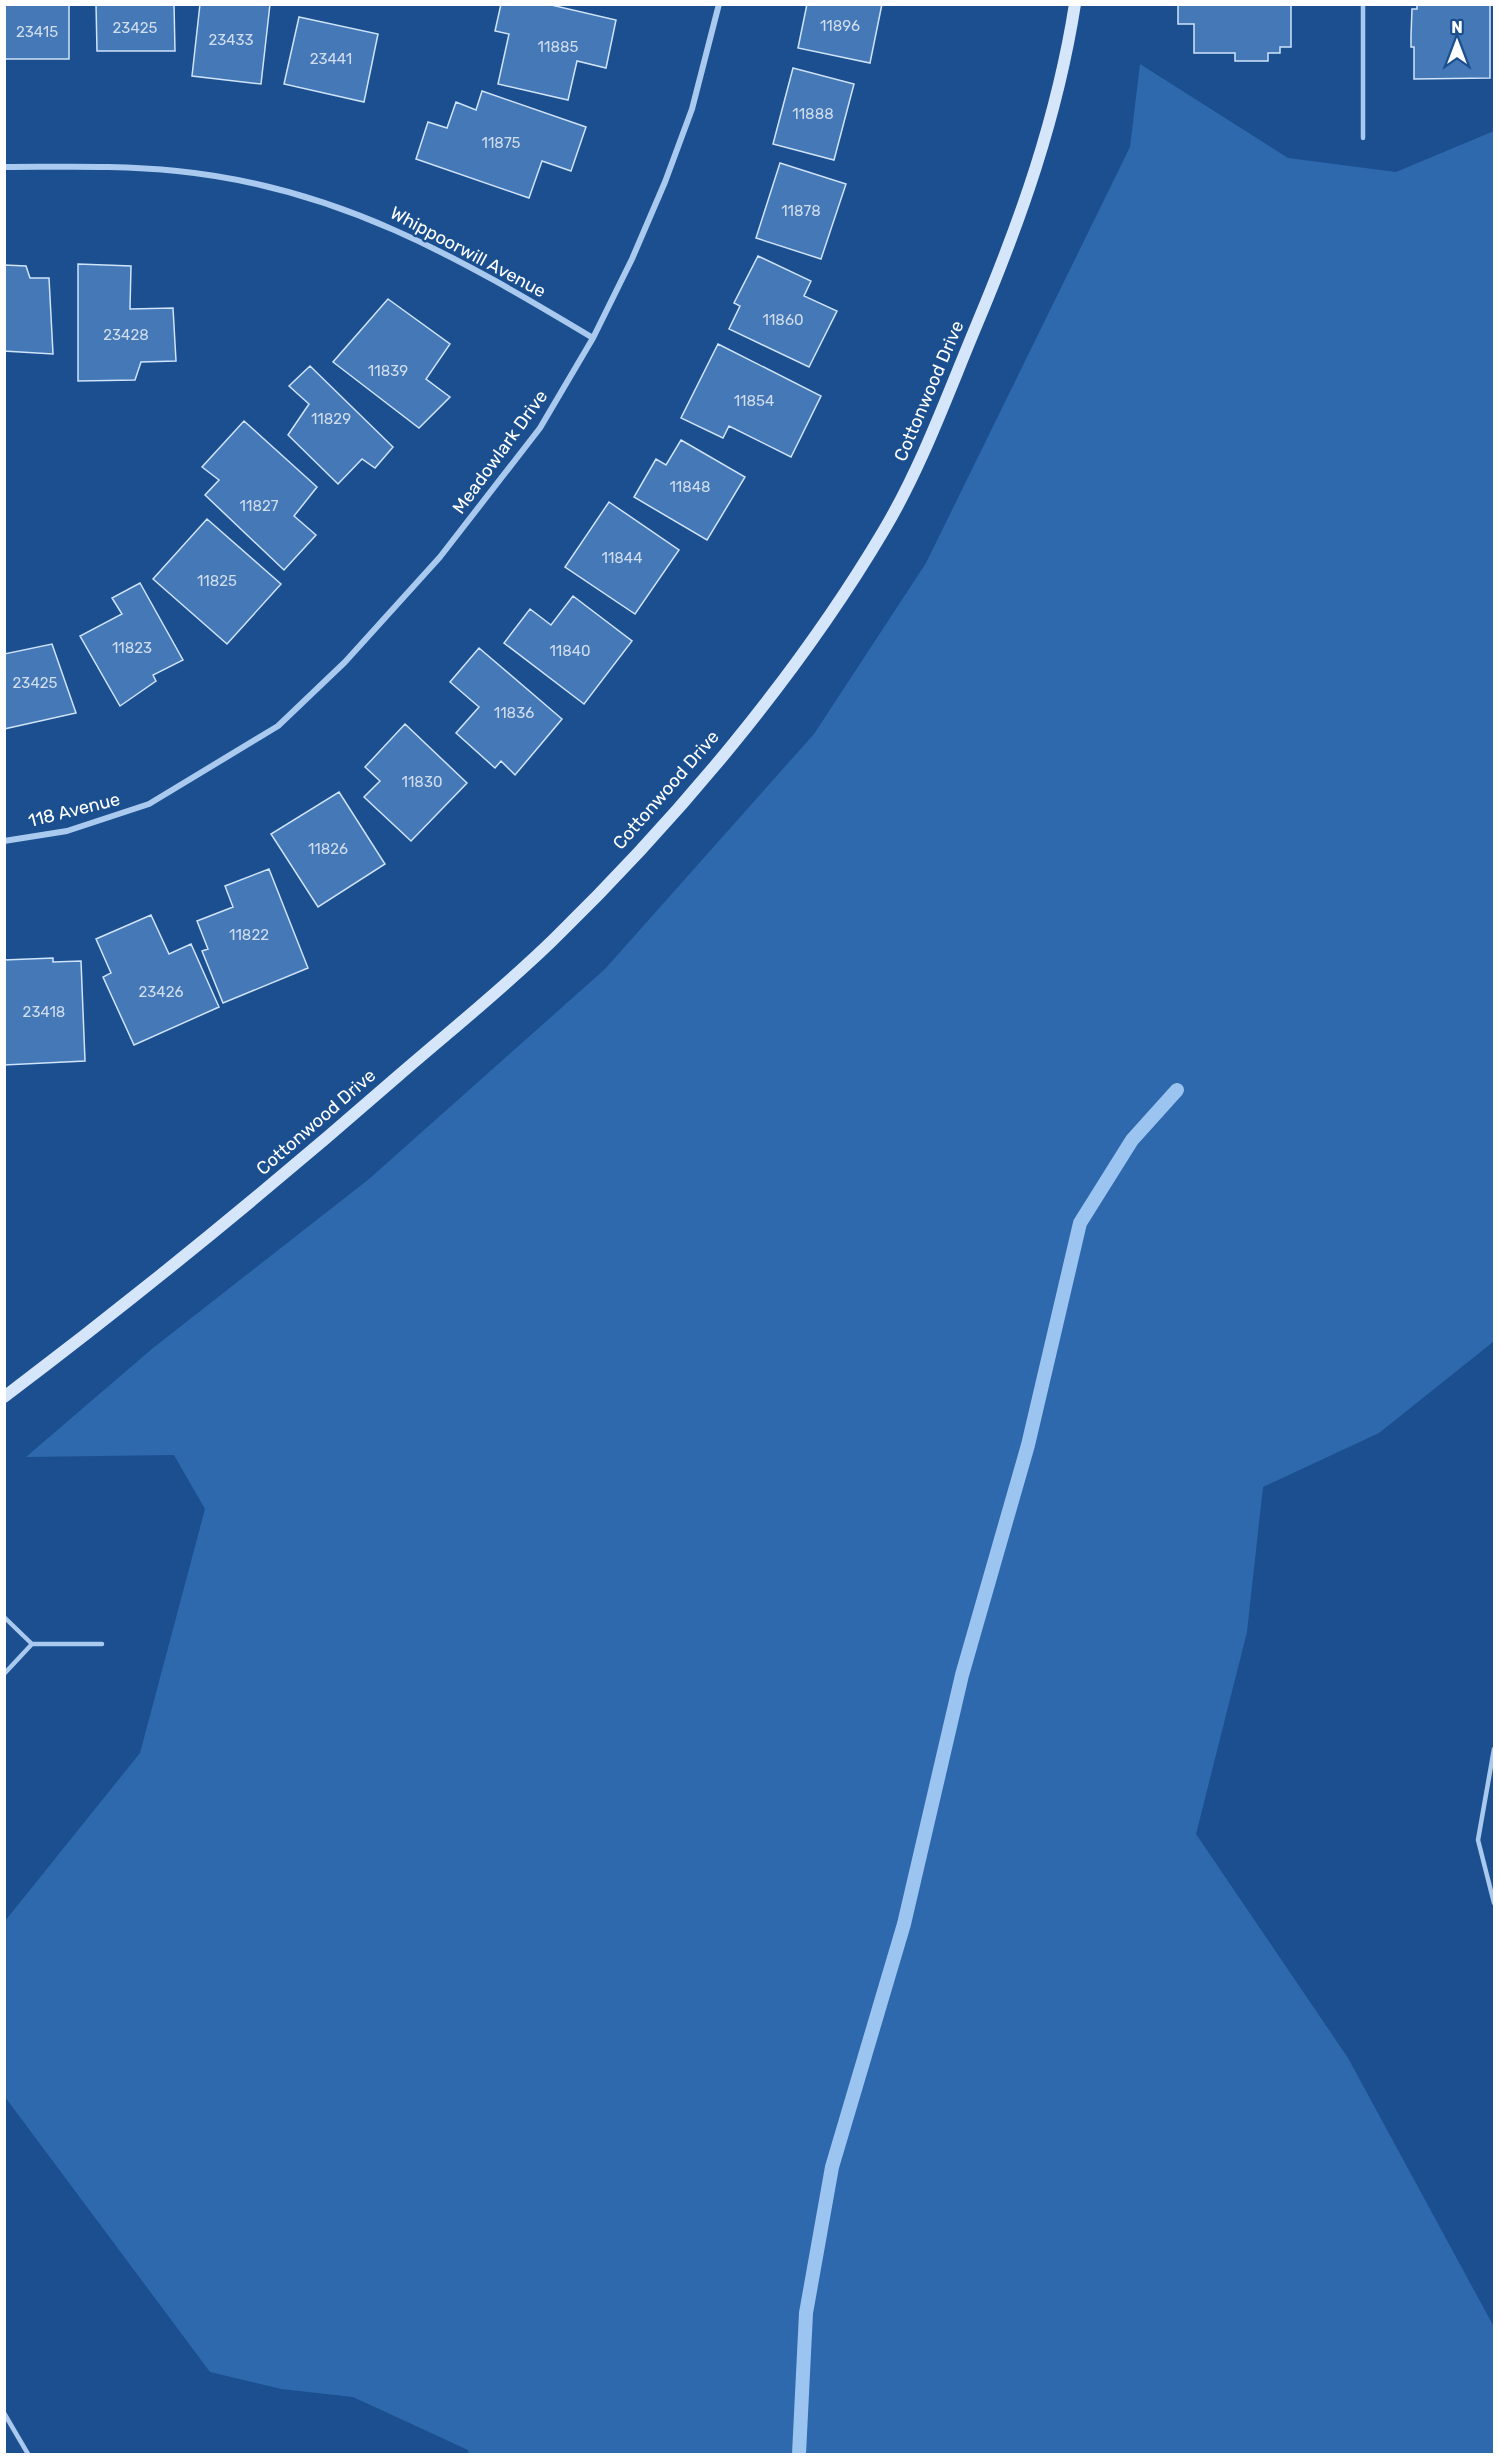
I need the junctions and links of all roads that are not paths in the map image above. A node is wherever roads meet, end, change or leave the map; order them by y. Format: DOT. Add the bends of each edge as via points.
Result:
graph roads {
  1 [pos="719,4"];
  2 [pos="1075,4"];
  3 [pos="1363,4"];
  4 [pos="1363,138"];
  5 [pos="4,167"];
  6 [pos="593,338"];
  7 [pos="150,804"];
  8 [pos="4,841"];
  9 [pos="4,1397"];
  10 [pos="4,1617"];
  11 [pos="32,1644"];
  12 [pos="102,1644"];
  13 [pos="4,1674"];
  14 [pos="1494,1749"];
  15 [pos="1494,1904"];
  16 [pos="4,2413"];
  17 [pos="28,2454"];
  1 -- 6 [label="street, Meadowlark Drive" via="692,109 665,182"];
  2 -- 9 [label="street, Cottonwood Drive" via="1049,130 1018,227 926,447 885,528 802,653 653,836 552,941 301,1161"];
  3 -- 4 [label="lane"];
  5 -- 6 [label="street, Whippoorwill Avenue" via="176,171 294,193 379,222 441,251"];
  6 -- 7 [label="street, Meadowlark Drive" via="540,428 491,495 345,662 278,726"];
  7 -- 8 [label="street, 118 Avenue" via="67,831"];
  10 -- 11 [label="lane"];
  11 -- 12 [label="lane"];
  11 -- 13 [label="lane"];
  14 -- 15 [label="lane" via="1479,1840"];
  16 -- 17 [label="lane"];
}
